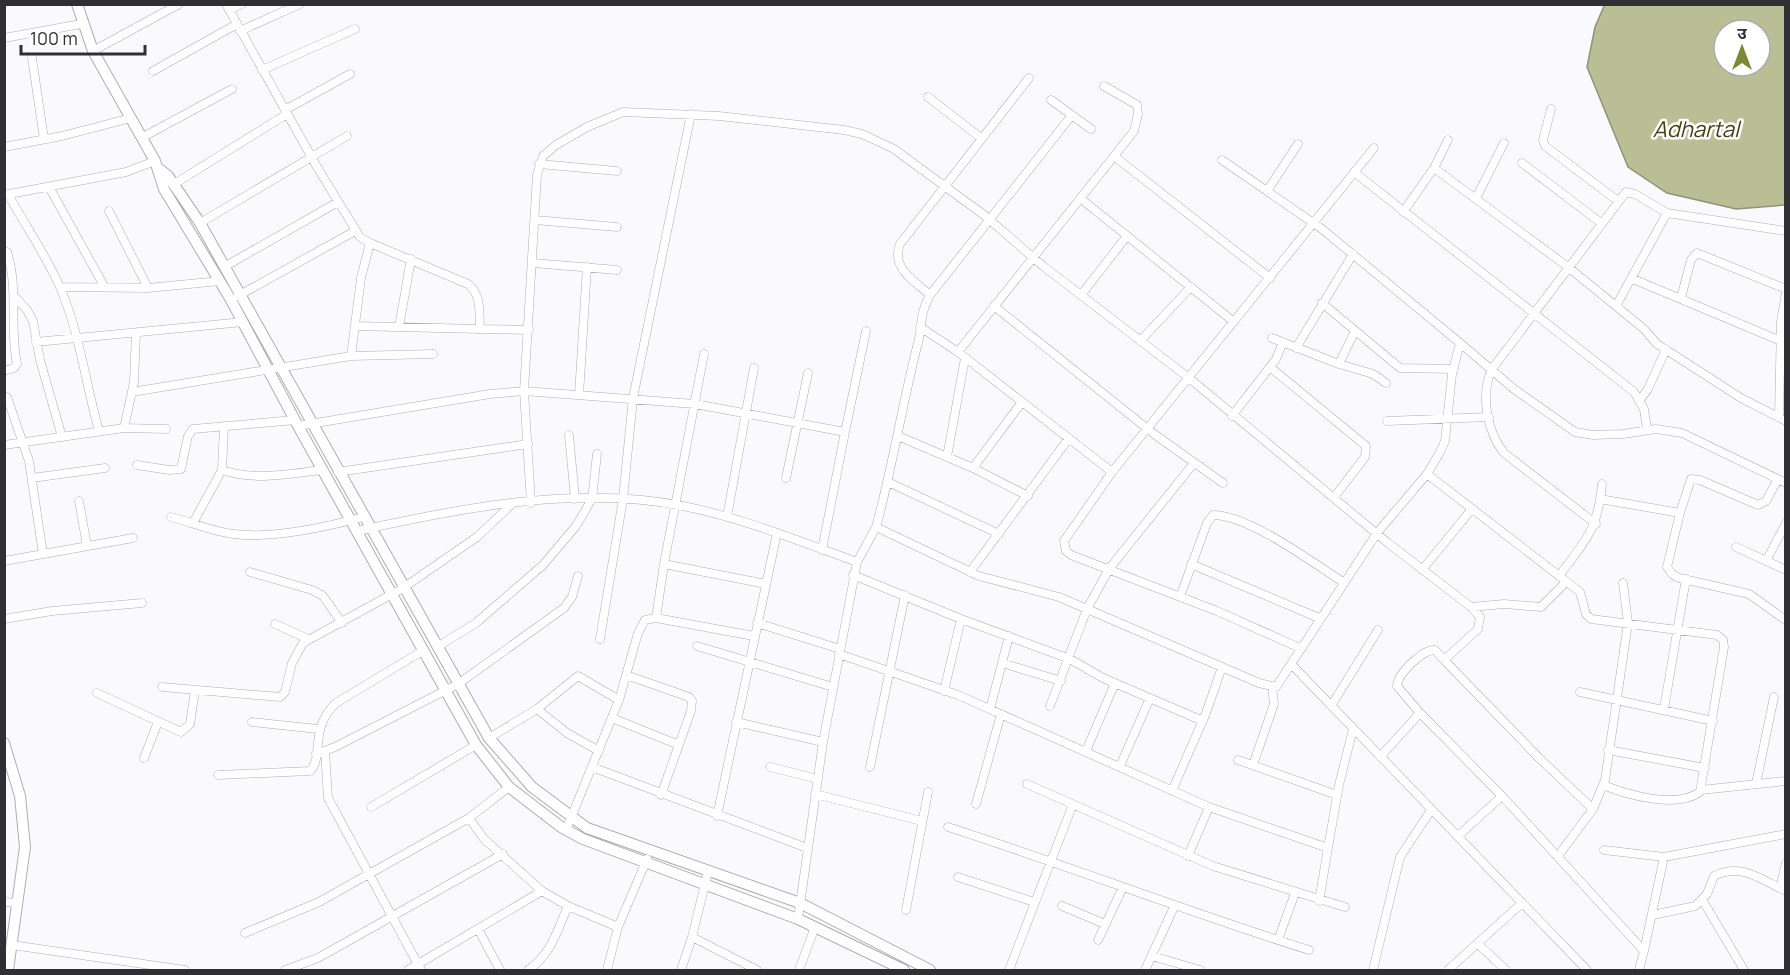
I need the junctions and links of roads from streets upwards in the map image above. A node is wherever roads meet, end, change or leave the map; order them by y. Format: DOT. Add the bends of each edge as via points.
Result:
graph roads {
  1 [pos="77,4"];
  2 [pos="179,4"];
  3 [pos="242,4"];
  4 [pos="300,4"];
  5 [pos="227,8"];
  6 [pos="81,24"];
  7 [pos="238,28"];
  8 [pos="355,29"];
  9 [pos="4,38"];
  10 [pos="93,51"];
  11 [pos="32,58"];
  12 [pos="262,70"];
  13 [pos="153,71"];
  14 [pos="350,74"];
  15 [pos="1029,78"];
  16 [pos="1104,86"];
  17 [pos="232,89"];
  18 [pos="928,97"];
  19 [pos="1051,100"];
  20 [pos="1551,110"];
  21 [pos="286,112"];
  22 [pos="691,114"];
  23 [pos="1072,115"];
  24 [pos="131,118"];
  25 [pos="1091,129"];
  26 [pos="347,136"];
  27 [pos="143,137"];
  28 [pos="981,138"];
  29 [pos="44,140"];
  30 [pos="1448,140"];
  31 [pos="1504,143"];
  32 [pos="1298,144"];
  33 [pos="4,147"];
  34 [pos="1374,148"];
  35 [pos="311,156"];
  36 [pos="1114,156"];
  37 [pos="1222,159"];
  38 [pos="1522,163"];
  39 [pos="157,164"];
  40 [pos="539,164"];
  41 [pos="1434,168"];
  42 [pos="617,171"];
  43 [pos="1354,172"];
  44 [pos="174,184"];
  45 [pos="944,185"];
  46 [pos="49,187"];
  47 [pos="1267,191"];
  48 [pos="6,195"];
  49 [pos="1080,198"];
  50 [pos="1476,198"];
  51 [pos="1618,201"];
  52 [pos="338,202"];
  53 [pos="109,211"];
  54 [pos="1403,212"];
  55 [pos="1667,213"];
  56 [pos="989,219"];
  57 [pos="535,220"];
  58 [pos="200,223"];
  59 [pos="1601,223"];
  60 [pos="1315,224"];
  61 [pos="617,227"];
  62 [pos="355,231"];
  63 [pos="1785,231"];
  64 [pos="1127,236"];
  65 [pos="370,243"];
  66 [pos="7,252"];
  67 [pos="1353,255"];
  68 [pos="1033,257"];
  69 [pos="411,260"];
  70 [pos="533,262"];
  71 [pos="224,267"];
  72 [pos="587,267"];
  73 [pos="1568,267"];
  74 [pos="617,270"];
  75 [pos="1270,278"];
  76 [pos="1633,279"];
  77 [pos="220,281"];
  78 [pos="60,286"];
  79 [pos="104,286"];
  80 [pos="1191,287"];
  81 [pos="148,288"];
  82 [pos="1785,291"];
  83 [pos="930,295"];
  84 [pos="1081,295"];
  85 [pos="14,296"];
  86 [pos="236,297"];
  87 [pos="1681,298"];
  88 [pos="1322,303"];
  89 [pos="994,306"];
  90 [pos="1616,306"];
  91 [pos="1533,314"];
  92 [pos="243,322"];
  93 [pos="1234,322"];
  94 [pos="1783,323"];
  95 [pos="355,326"];
  96 [pos="399,327"];
  97 [pos="920,327"];
  98 [pos="480,329"];
  99 [pos="529,330"];
  100 [pos="866,331"];
  101 [pos="1355,331"];
  102 [pos="136,333"];
  103 [pos="1272,338"];
  104 [pos="77,339"];
  105 [pos="1140,341"];
  106 [pos="1781,341"];
  107 [pos="36,342"];
  108 [pos="1282,342"];
  109 [pos="1460,343"];
  110 [pos="1296,348"];
  111 [pos="1666,348"];
  112 [pos="958,352"];
  113 [pos="433,354"];
  114 [pos="704,354"];
  115 [pos="351,356"];
  116 [pos="965,358"];
  117 [pos="1339,364"];
  118 [pos="1270,367"];
  119 [pos="280,368"];
  120 [pos="754,368"];
  121 [pos="1454,369"];
  122 [pos="1492,369"];
  123 [pos="4,371"];
  124 [pos="268,371"];
  125 [pos="808,373"];
  126 [pos="1189,378"];
  127 [pos="1386,383"];
  128 [pos="524,391"];
  129 [pos="132,392"];
  130 [pos="579,394"];
  131 [pos="7,397"];
  132 [pos="633,398"];
  133 [pos="1640,400"];
  134 [pos="1022,402"];
  135 [pos="695,404"];
  136 [pos="747,413"];
  137 [pos="1232,416"];
  138 [pos="1489,417"];
  139 [pos="1782,419"];
  140 [pos="1448,420"];
  141 [pos="1387,421"];
  142 [pos="296,423"];
  143 [pos="310,423"];
  144 [pos="798,423"];
  145 [pos="224,426"];
  146 [pos="124,428"];
  147 [pos="166,429"];
  148 [pos="1148,429"];
  149 [pos="1647,429"];
  150 [pos="99,431"];
  151 [pos="845,432"];
  152 [pos="569,435"];
  153 [pos="898,436"];
  154 [pos="62,437"];
  155 [pos="1069,438"];
  156 [pos="24,442"];
  157 [pos="528,444"];
  158 [pos="4,446"];
  159 [pos="597,454"];
  160 [pos="946,457"];
  161 [pos="1194,463"];
  162 [pos="137,465"];
  163 [pos="105,468"];
  164 [pos="973,468"];
  165 [pos="222,470"];
  166 [pos="322,470"];
  167 [pos="338,472"];
  168 [pos="1112,472"];
  169 [pos="1427,474"];
  170 [pos="32,478"];
  171 [pos="786,478"];
  172 [pos="1782,481"];
  173 [pos="888,483"];
  174 [pos="1224,483"];
  175 [pos="1602,484"];
  176 [pos="1028,496"];
  177 [pos="1335,496"];
  178 [pos="623,499"];
  179 [pos="1600,499"];
  180 [pos="574,500"];
  181 [pos="592,500"];
  182 [pos="78,501"];
  183 [pos="531,503"];
  184 [pos="512,504"];
  185 [pos="676,505"];
  186 [pos="1471,510"];
  187 [pos="1680,513"];
  188 [pos="171,517"];
  189 [pos="363,517"];
  190 [pos="727,517"];
  191 [pos="351,520"];
  192 [pos="193,523"];
  193 [pos="1785,523"];
  194 [pos="1596,524"];
  195 [pos="876,527"];
  196 [pos="369,528"];
  197 [pos="357,531"];
  198 [pos="777,533"];
  199 [pos="1377,533"];
  200 [pos="999,534"];
  201 [pos="133,538"];
  202 [pos="87,546"];
  203 [pos="1736,546"];
  204 [pos="822,550"];
  205 [pos="43,554"];
  206 [pos="4,561"];
  207 [pos="1766,561"];
  208 [pos="856,562"];
  209 [pos="664,564"];
  210 [pos="1191,564"];
  211 [pos="1109,569"];
  212 [pos="1422,570"];
  213 [pos="1785,570"];
  214 [pos="250,572"];
  215 [pos="970,572"];
  216 [pos="853,575"];
  217 [pos="578,576"];
  218 [pos="1562,579"];
  219 [pos="1686,579"];
  220 [pos="1344,582"];
  221 [pos="1623,583"];
  222 [pos="766,584"];
  223 [pos="403,588"];
  224 [pos="392,594"];
  225 [pos="905,595"];
  226 [pos="1180,597"];
  227 [pos="142,603"];
  228 [pos="1471,607"];
  229 [pos="1087,609"];
  230 [pos="656,618"];
  231 [pos="1319,618"];
  232 [pos="962,619"];
  233 [pos="1784,619"];
  234 [pos="4,620"];
  235 [pos="342,623"];
  236 [pos="757,623"];
  237 [pos="1628,623"];
  238 [pos="274,624"];
  239 [pos="1378,630"];
  240 [pos="1678,630"];
  241 [pos="754,636"];
  242 [pos="1009,636"];
  243 [pos="308,639"];
  244 [pos="600,639"];
  245 [pos="697,646"];
  246 [pos="437,647"];
  247 [pos="1300,648"];
  248 [pos="424,650"];
  249 [pos="839,652"];
  250 [pos="1070,659"];
  251 [pos="1444,660"];
  252 [pos="749,662"];
  253 [pos="1002,663"];
  254 [pos="1291,664"];
  255 [pos="1222,667"];
  256 [pos="890,672"];
  257 [pos="626,675"];
  258 [pos="1061,681"];
  259 [pos="1115,683"];
  260 [pos="458,684"];
  261 [pos="162,687"];
  262 [pos="833,687"];
  263 [pos="1272,687"];
  264 [pos="195,690"];
  265 [pos="446,691"];
  266 [pos="944,691"];
  267 [pos="1580,692"];
  268 [pos="97,693"];
  269 [pos="1774,696"];
  270 [pos="1150,698"];
  271 [pos="619,700"];
  272 [pos="1615,700"];
  273 [pos="1332,705"];
  274 [pos="1050,706"];
  275 [pos="537,709"];
  276 [pos="990,709"];
  277 [pos="1664,709"];
  278 [pos="1420,713"];
  279 [pos="1001,714"];
  280 [pos="612,718"];
  281 [pos="1203,721"];
  282 [pos="1713,721"];
  283 [pos="158,722"];
  284 [pos="252,722"];
  285 [pos="736,722"];
  286 [pos="318,729"];
  287 [pos="1353,729"];
  288 [pos="489,738"];
  289 [pos="4,742"];
  290 [pos="823,742"];
  291 [pos="477,745"];
  292 [pos="679,745"];
  293 [pos="1608,750"];
  294 [pos="325,751"];
  295 [pos="599,751"];
  296 [pos="1086,751"];
  297 [pos="316,754"];
  298 [pos="1380,757"];
  299 [pos="144,758"];
  300 [pos="1238,760"];
  301 [pos="1253,765"];
  302 [pos="1120,766"];
  303 [pos="592,767"];
  304 [pos="770,767"];
  305 [pos="870,767"];
  306 [pos="1705,768"];
  307 [pos="218,775"];
  308 [pos="818,779"];
  309 [pos="1785,781"];
  310 [pos="1027,784"];
  311 [pos="1756,784"];
  312 [pos="1603,785"];
  313 [pos="509,788"];
  314 [pos="1701,790"];
  315 [pos="1172,791"];
  316 [pos="927,792"];
  317 [pos="815,794"];
  318 [pos="661,795"];
  319 [pos="1337,795"];
  320 [pos="1502,795"];
  321 [pos="976,804"];
  322 [pos="1073,804"];
  323 [pos="370,807"];
  324 [pos="1209,807"];
  325 [pos="1593,809"];
  326 [pos="1431,810"];
  327 [pos="717,816"];
  328 [pos="470,818"];
  329 [pos="570,819"];
  330 [pos="922,821"];
  331 [pos="948,827"];
  332 [pos="566,830"];
  333 [pos="1785,834"];
  334 [pos="1458,836"];
  335 [pos="807,848"];
  336 [pos="1328,848"];
  337 [pos="1604,850"];
  338 [pos="502,854"];
  339 [pos="1188,855"];
  340 [pos="1558,856"];
  341 [pos="648,857"];
  342 [pos="1664,857"];
  343 [pos="1050,860"];
  344 [pos="1785,863"];
  345 [pos="708,872"];
  346 [pos="369,873"];
  347 [pos="958,877"];
  348 [pos="705,884"];
  349 [pos="1123,887"];
  350 [pos="1783,890"];
  351 [pos="542,891"];
  352 [pos="1295,893"];
  353 [pos="1319,901"];
  354 [pos="1703,901"];
  355 [pos="4,902"];
  356 [pos="1034,902"];
  357 [pos="17,903"];
  358 [pos="800,903"];
  359 [pos="1522,903"];
  360 [pos="568,906"];
  361 [pos="1062,906"];
  362 [pos="1174,907"];
  363 [pos="1345,907"];
  364 [pos="906,910"];
  365 [pos="1653,915"];
  366 [pos="392,917"];
  367 [pos="798,919"];
  368 [pos="1105,924"];
  369 [pos="618,927"];
  370 [pos="815,927"];
  371 [pos="478,930"];
  372 [pos="245,933"];
  373 [pos="693,937"];
  374 [pos="1098,940"];
  375 [pos="1278,940"];
  376 [pos="1478,944"];
  377 [pos="12,945"];
  378 [pos="1309,950"];
  379 [pos="1644,951"];
  380 [pos="1152,956"];
  381 [pos="139,967"];
  382 [pos="420,968"];
  383 [pos="8,970"];
  384 [pos="185,970"];
  385 [pos="285,970"];
  386 [pos="408,970"];
  387 [pos="500,970"];
  388 [pos="528,970"];
  389 [pos="607,970"];
  390 [pos="681,970"];
  391 [pos="757,970"];
  392 [pos="799,970"];
  393 [pos="904,970"];
  394 [pos="930,970"];
  395 [pos="1010,970"];
  396 [pos="1145,970"];
  397 [pos="1200,970"];
  398 [pos="1373,970"];
  399 [pos="1448,970"];
  400 [pos="1506,970"];
  401 [pos="1587,970"];
  402 [pos="1639,970"];
  403 [pos="1744,970"];
  1 -- 6 [label="street"];
  2 -- 10 [label="street"];
  3 -- 5 [label="street"];
  4 -- 7 [label="street"];
  5 -- 7 [label="street"];
  6 -- 9 [label="street"];
  6 -- 10 [label="street"];
  7 -- 12 [label="street"];
  7 -- 13 [label="street"];
  8 -- 12 [label="street"];
  10 -- 24 [label="street"];
  11 -- 29 [label="street"];
  12 -- 21 [label="street"];
  14 -- 21 [label="street"];
  15 -- 28 [label="street"];
  16 -- 36 [label="street" via="1138,108 1134,131"];
  17 -- 27 [label="street"];
  18 -- 28 [label="street"];
  19 -- 23 [label="street"];
  20 -- 51 [label="street" via="1545,146"];
  21 -- 35 [label="street"];
  21 -- 44 [label="street"];
  22 -- 40 [label="street" via="630,112 609,117 556,145"];
  22 -- 45 [label="street" via="862,134 894,149"];
  22 -- 132 [label="street"];
  23 -- 25 [label="street"];
  23 -- 56 [label="street"];
  24 -- 27 [label="street"];
  24 -- 29 [label="street"];
  26 -- 35 [label="street"];
  27 -- 39 [label="street"];
  28 -- 45 [label="street"];
  29 -- 33 [label="street"];
  30 -- 41 [label="street"];
  31 -- 50 [label="street"];
  32 -- 47 [label="street"];
  34 -- 43 [label="street"];
  35 -- 52 [label="street"];
  35 -- 58 [label="street"];
  36 -- 49 [label="street"];
  36 -- 75 [label="street"];
  37 -- 47 [label="street"];
  38 -- 59 [label="street"];
  39 -- 44 [label="street"];
  39 -- 46 [label="street"];
  39 -- 77 [label="street" via="164,189"];
  40 -- 42 [label="street"];
  40 -- 57 [label="street"];
  41 -- 50 [label="street"];
  41 -- 54 [label="street"];
  43 -- 54 [label="street"];
  43 -- 60 [label="street"];
  44 -- 58 [label="street"];
  45 -- 56 [label="street"];
  45 -- 83 [label="street" via="900,244 897,254 900,268"];
  46 -- 48 [label="street"];
  46 -- 79 [label="street"];
  47 -- 60 [label="street"];
  48 -- 78 [label="street"];
  49 -- 64 [label="street"];
  49 -- 68 [label="street"];
  50 -- 73 [label="street"];
  51 -- 55 [label="street" via="1628,192"];
  51 -- 59 [label="street"];
  52 -- 62 [label="street"];
  52 -- 71 [label="street"];
  53 -- 81 [label="street"];
  54 -- 91 [label="street"];
  55 -- 63 [label="street"];
  55 -- 76 [label="street"];
  56 -- 68 [label="street"];
  56 -- 83 [label="street"];
  57 -- 61 [label="street"];
  57 -- 70 [label="street"];
  58 -- 71 [label="street"];
  59 -- 73 [label="street"];
  60 -- 67 [label="street"];
  60 -- 75 [label="street"];
  62 -- 65 [label="street"];
  62 -- 86 [label="street"];
  64 -- 80 [label="street"];
  64 -- 84 [label="street"];
  65 -- 69 [label="street"];
  65 -- 95 [label="street"];
  66 -- 85 [label="street"];
  67 -- 88 [label="street"];
  67 -- 109 [label="street"];
  68 -- 84 [label="street"];
  68 -- 89 [label="street"];
  69 -- 96 [label="street"];
  69 -- 98 [label="street" via="475,289"];
  70 -- 72 [label="street"];
  70 -- 99 [label="street"];
  71 -- 86 [label="street"];
  72 -- 74 [label="street"];
  72 -- 130 [label="street"];
  73 -- 90 [label="street"];
  73 -- 91 [label="street"];
  75 -- 93 [label="street"];
  76 -- 87 [label="street"];
  76 -- 90 [label="street"];
  77 -- 81 [label="street"];
  77 -- 86 [label="street"];
  78 -- 79 [label="street"];
  78 -- 104 [label="street"];
  79 -- 81 [label="street"];
  80 -- 93 [label="street"];
  80 -- 105 [label="street"];
  82 -- 87 [label="street" via="1697,253 1691,260"];
  82 -- 94 [label="street"];
  83 -- 97 [label="street" via="921,311"];
  84 -- 105 [label="street"];
  85 -- 107 [label="street" via="33,321"];
  85 -- 123 [label="street" via="17,364"];
  86 -- 92 [label="street"];
  86 -- 119 [label="street"];
  87 -- 106 [label="street"];
  88 -- 101 [label="street"];
  88 -- 110 [label="street"];
  89 -- 112 [label="street"];
  89 -- 148 [label="street"];
  90 -- 111 [label="street"];
  91 -- 122 [label="street"];
  91 -- 133 [label="street"];
  92 -- 102 [label="street"];
  92 -- 124 [label="street"];
  93 -- 126 [label="street"];
  94 -- 106 [label="street"];
  95 -- 96 [label="street"];
  95 -- 115 [label="street"];
  96 -- 98 [label="street"];
  97 -- 112 [label="street"];
  97 -- 153 [label="street"];
  98 -- 99 [label="street"];
  99 -- 128 [label="street"];
  100 -- 151 [label="street"];
  101 -- 117 [label="street"];
  101 -- 121 [label="street" via="1400,368"];
  102 -- 104 [label="street"];
  102 -- 129 [label="street"];
  103 -- 108 [label="street"];
  104 -- 107 [label="street"];
  104 -- 150 [label="street"];
  105 -- 126 [label="street"];
  106 -- 139 [label="street"];
  107 -- 154 [label="street"];
  108 -- 110 [label="street"];
  108 -- 118 [label="street"];
  109 -- 121 [label="street"];
  109 -- 122 [label="street"];
  110 -- 117 [label="street"];
  111 -- 133 [label="street"];
  111 -- 139 [label="street" via="1741,398"];
  112 -- 116 [label="street"];
  113 -- 115 [label="street"];
  114 -- 135 [label="street"];
  115 -- 119 [label="street"];
  116 -- 134 [label="street"];
  116 -- 160 [label="street"];
  117 -- 127 [label="street" via="1373,374"];
  118 -- 137 [label="street"];
  118 -- 177 [label="street" via="1366,446 1365,457"];
  119 -- 124 [label="street"];
  119 -- 143 [label="street"];
  120 -- 136 [label="street"];
  121 -- 140 [label="street"];
  122 -- 138 [label="street" via="1487,387"];
  122 -- 149 [label="street" via="1575,432 1623,434"];
  124 -- 129 [label="street"];
  124 -- 142 [label="street"];
  125 -- 144 [label="street"];
  126 -- 137 [label="street"];
  126 -- 148 [label="street"];
  128 -- 130 [label="street"];
  128 -- 143 [label="street"];
  128 -- 157 [label="street"];
  129 -- 146 [label="street"];
  130 -- 132 [label="street"];
  131 -- 156 [label="street"];
  132 -- 135 [label="street"];
  132 -- 178 [label="street"];
  133 -- 149 [label="street"];
  134 -- 155 [label="street"];
  134 -- 164 [label="street"];
  135 -- 136 [label="street"];
  135 -- 185 [label="street"];
  136 -- 144 [label="street"];
  136 -- 190 [label="street"];
  137 -- 177 [label="street"];
  138 -- 140 [label="street"];
  138 -- 194 [label="street" via="1493,440 1504,453"];
  140 -- 141 [label="street"];
  140 -- 169 [label="street" via="1445,441"];
  142 -- 143 [label="street"];
  142 -- 145 [label="street"];
  142 -- 166 [label="street"];
  143 -- 167 [label="street"];
  144 -- 151 [label="street"];
  144 -- 171 [label="street"];
  145 -- 162 [label="street" via="190,432 180,469"];
  145 -- 165 [label="street"];
  146 -- 147 [label="street"];
  146 -- 150 [label="street"];
  148 -- 161 [label="street"];
  148 -- 168 [label="street"];
  149 -- 172 [label="street" via="1691,436"];
  150 -- 154 [label="street"];
  151 -- 204 [label="street"];
  152 -- 180 [label="street"];
  153 -- 160 [label="street"];
  153 -- 173 [label="street"];
  154 -- 156 [label="street"];
  155 -- 168 [label="street"];
  155 -- 176 [label="street"];
  156 -- 158 [label="street"];
  156 -- 170 [label="street"];
  157 -- 167 [label="street"];
  157 -- 183 [label="street"];
  159 -- 181 [label="street"];
  160 -- 164 [label="street"];
  161 -- 174 [label="street"];
  161 -- 211 [label="street"];
  163 -- 170 [label="street"];
  164 -- 176 [label="street"];
  165 -- 166 [label="street" via="260,477"];
  165 -- 192 [label="street"];
  166 -- 191 [label="street"];
  167 -- 189 [label="street"];
  168 -- 211 [label="street" via="1064,541 1071,555"];
  169 -- 186 [label="street"];
  169 -- 199 [label="street"];
  170 -- 205 [label="street"];
  172 -- 187 [label="street" via="1758,505 1691,479"];
  173 -- 195 [label="street"];
  173 -- 200 [label="street"];
  175 -- 179 [label="street"];
  176 -- 200 [label="street"];
  177 -- 199 [label="street"];
  178 -- 181 [label="street"];
  178 -- 185 [label="street"];
  178 -- 244 [label="street"];
  179 -- 187 [label="street"];
  179 -- 194 [label="street"];
  180 -- 181 [label="street"];
  180 -- 183 [label="street"];
  181 -- 246 [label="street" via="543,565 476,623"];
  182 -- 202 [label="street"];
  183 -- 184 [label="street"];
  184 -- 196 [label="street" via="463,508"];
  184 -- 223 [label="street" via="477,537"];
  185 -- 190 [label="street"];
  185 -- 209 [label="street"];
  186 -- 212 [label="street"];
  186 -- 218 [label="street"];
  187 -- 219 [label="street" via="1667,567 1672,574"];
  188 -- 192 [label="street"];
  189 -- 191 [label="street"];
  189 -- 196 [label="street"];
  190 -- 198 [label="street"];
  191 -- 192 [label="street" via="245,535"];
  191 -- 197 [label="street"];
  193 -- 207 [label="street"];
  194 -- 218 [label="street"];
  195 -- 208 [label="street"];
  195 -- 215 [label="street"];
  196 -- 197 [label="street"];
  196 -- 223 [label="street"];
  197 -- 224 [label="street"];
  198 -- 204 [label="street"];
  198 -- 222 [label="street"];
  199 -- 212 [label="street"];
  199 -- 220 [label="street"];
  200 -- 215 [label="street"];
  201 -- 202 [label="street"];
  202 -- 205 [label="street"];
  203 -- 207 [label="street"];
  204 -- 208 [label="street"];
  205 -- 206 [label="street"];
  207 -- 213 [label="street"];
  208 -- 216 [label="street"];
  209 -- 222 [label="street"];
  209 -- 230 [label="street"];
  210 -- 220 [label="street" via="1207,523 1213,515 1219,515 1274,538"];
  210 -- 226 [label="street"];
  210 -- 231 [label="street"];
  211 -- 226 [label="street"];
  211 -- 229 [label="street"];
  212 -- 228 [label="street"];
  214 -- 235 [label="street" via="323,596"];
  215 -- 229 [label="street"];
  216 -- 225 [label="street"];
  216 -- 249 [label="street"];
  217 -- 260 [label="street" via="564,608"];
  218 -- 228 [label="street" via="1540,607"];
  218 -- 237 [label="street" via="1582,596 1588,617"];
  219 -- 233 [label="street" via="1749,594"];
  219 -- 240 [label="street"];
  220 -- 231 [label="street"];
  221 -- 237 [label="street"];
  222 -- 236 [label="street"];
  223 -- 224 [label="street"];
  223 -- 246 [label="street"];
  224 -- 235 [label="street"];
  224 -- 248 [label="street"];
  225 -- 232 [label="street"];
  225 -- 256 [label="street"];
  226 -- 247 [label="street"];
  227 -- 234 [label="street" via="52,611"];
  228 -- 251 [label="street" via="1480,617 1481,626"];
  229 -- 250 [label="street"];
  229 -- 255 [label="street"];
  230 -- 241 [label="street"];
  230 -- 257 [label="street" via="642,622"];
  231 -- 247 [label="street"];
  232 -- 242 [label="street"];
  232 -- 266 [label="street"];
  235 -- 243 [label="street"];
  236 -- 241 [label="street"];
  236 -- 249 [label="street"];
  237 -- 240 [label="street"];
  237 -- 272 [label="street"];
  238 -- 243 [label="street"];
  239 -- 273 [label="street"];
  240 -- 277 [label="street"];
  240 -- 282 [label="street" via="1717,635 1723,640"];
  241 -- 252 [label="street"];
  242 -- 250 [label="street"];
  242 -- 253 [label="street"];
  243 -- 264 [label="street" via="295,653 285,692 280,697"];
  245 -- 252 [label="street"];
  246 -- 260 [label="street"];
  247 -- 254 [label="street"];
  248 -- 265 [label="street"];
  248 -- 286 [label="street" via="336,703 326,712"];
  249 -- 256 [label="street"];
  249 -- 262 [label="street"];
  250 -- 258 [label="street"];
  250 -- 259 [label="street"];
  251 -- 278 [label="street" via="1435,650 1429,650 1399,677 1400,692"];
  251 -- 325 [label="street"];
  252 -- 262 [label="street"];
  252 -- 285 [label="street"];
  253 -- 258 [label="street"];
  253 -- 276 [label="street"];
  254 -- 263 [label="street" via="1279,684"];
  254 -- 273 [label="street"];
  255 -- 263 [label="street"];
  255 -- 281 [label="street"];
  256 -- 266 [label="street"];
  256 -- 305 [label="street"];
  257 -- 271 [label="street"];
  257 -- 292 [label="street" via="692,700 692,711"];
  258 -- 274 [label="street"];
  259 -- 270 [label="street"];
  259 -- 296 [label="street"];
  260 -- 265 [label="street"];
  260 -- 288 [label="street"];
  261 -- 264 [label="street"];
  262 -- 290 [label="street"];
  263 -- 301 [label="street" via="1274,704"];
  264 -- 283 [label="street" via="190,724 185,731 172,730"];
  265 -- 291 [label="street"];
  265 -- 294 [label="street"];
  266 -- 276 [label="street"];
  267 -- 272 [label="street"];
  268 -- 283 [label="street"];
  269 -- 311 [label="street"];
  270 -- 281 [label="street"];
  270 -- 302 [label="street"];
  271 -- 275 [label="street" via="578,676"];
  271 -- 280 [label="street"];
  272 -- 277 [label="street"];
  272 -- 293 [label="street"];
  273 -- 287 [label="street"];
  275 -- 288 [label="street"];
  275 -- 295 [label="street" via="567,733"];
  276 -- 279 [label="street"];
  277 -- 282 [label="street"];
  278 -- 298 [label="street"];
  278 -- 320 [label="street"];
  279 -- 296 [label="street"];
  279 -- 321 [label="street"];
  280 -- 292 [label="street"];
  280 -- 295 [label="street"];
  281 -- 315 [label="street"];
  282 -- 306 [label="street"];
  283 -- 299 [label="street"];
  284 -- 286 [label="street"];
  285 -- 290 [label="street"];
  285 -- 327 [label="street"];
  286 -- 297 [label="street"];
  287 -- 298 [label="street"];
  287 -- 319 [label="street"];
  288 -- 329 [label="street" via="532,787"];
  289 -- 357 [label="street" via="20,796 25,847"];
  290 -- 308 [label="street"];
  291 -- 313 [label="street"];
  291 -- 323 [label="street"];
  292 -- 318 [label="street"];
  293 -- 306 [label="street"];
  293 -- 312 [label="street"];
  294 -- 297 [label="street"];
  294 -- 346 [label="street" via="328,798"];
  295 -- 303 [label="street"];
  296 -- 302 [label="street"];
  297 -- 307 [label="street" via="310,771"];
  298 -- 326 [label="street"];
  300 -- 301 [label="street"];
  301 -- 319 [label="street"];
  302 -- 315 [label="street"];
  303 -- 318 [label="street"];
  303 -- 329 [label="street"];
  304 -- 308 [label="street"];
  306 -- 314 [label="street"];
  308 -- 317 [label="street"];
  309 -- 311 [label="street"];
  310 -- 322 [label="street"];
  311 -- 314 [label="street"];
  312 -- 314 [label="street" via="1628,795 1651,798 1692,796"];
  312 -- 325 [label="street"];
  313 -- 328 [label="street"];
  313 -- 332 [label="street"];
  315 -- 324 [label="street"];
  316 -- 330 [label="street"];
  317 -- 330 [label="street"];
  317 -- 335 [label="street"];
  318 -- 327 [label="street"];
  319 -- 336 [label="street"];
  320 -- 334 [label="street"];
  320 -- 340 [label="street"];
  322 -- 339 [label="street"];
  322 -- 343 [label="street"];
  324 -- 336 [label="street"];
  324 -- 339 [label="street"];
  325 -- 340 [label="street"];
  326 -- 334 [label="street"];
  326 -- 398 [label="street" via="1400,857"];
  327 -- 335 [label="street"];
  328 -- 338 [label="street" via="484,839"];
  328 -- 346 [label="street"];
  329 -- 332 [label="street"];
  329 -- 341 [label="street"];
  330 -- 364 [label="street"];
  331 -- 343 [label="street"];
  332 -- 341 [label="street"];
  333 -- 342 [label="street"];
  334 -- 359 [label="street"];
  335 -- 358 [label="street"];
  336 -- 353 [label="street"];
  337 -- 342 [label="street"];
  338 -- 351 [label="street"];
  338 -- 366 [label="street"];
  339 -- 352 [label="street"];
  340 -- 379 [label="street"];
  341 -- 345 [label="street"];
  341 -- 348 [label="street"];
  341 -- 369 [label="street"];
  342 -- 365 [label="street"];
  343 -- 349 [label="street"];
  343 -- 356 [label="street"];
  344 -- 350 [label="street"];
  345 -- 348 [label="street"];
  345 -- 358 [label="street"];
  346 -- 366 [label="street"];
  346 -- 372 [label="street" via="319,902"];
  347 -- 356 [label="street"];
  348 -- 367 [label="street"];
  348 -- 373 [label="street"];
  349 -- 362 [label="street"];
  349 -- 368 [label="street"];
  350 -- 354 [label="street" via="1747,871 1723,871 1712,879"];
  351 -- 360 [label="street"];
  351 -- 371 [label="street"];
  352 -- 353 [label="street"];
  352 -- 375 [label="street"];
  353 -- 363 [label="street"];
  354 -- 365 [label="street" via="1679,912"];
  354 -- 403 [label="street"];
  355 -- 357 [label="street"];
  356 -- 395 [label="street"];
  357 -- 377 [label="street"];
  358 -- 367 [label="street"];
  358 -- 394 [label="street"];
  359 -- 376 [label="street"];
  359 -- 401 [label="street"];
  360 -- 369 [label="street"];
  360 -- 388 [label="street" via="550,949"];
  361 -- 368 [label="street"];
  362 -- 375 [label="street"];
  362 -- 380 [label="street"];
  365 -- 379 [label="street"];
  366 -- 382 [label="street"];
  366 -- 385 [label="street" via="318,958"];
  367 -- 370 [label="street"];
  368 -- 374 [label="street"];
  369 -- 389 [label="street"];
  370 -- 392 [label="street"];
  370 -- 393 [label="street"];
  371 -- 382 [label="street"];
  371 -- 387 [label="street"];
  373 -- 390 [label="street"];
  373 -- 391 [label="street"];
  375 -- 378 [label="street"];
  376 -- 399 [label="street"];
  376 -- 400 [label="street"];
  377 -- 381 [label="street"];
  377 -- 383 [label="street"];
  379 -- 402 [label="street"];
  380 -- 396 [label="street"];
  380 -- 397 [label="street"];
  381 -- 384 [label="street"];
  382 -- 386 [label="street"];
}
